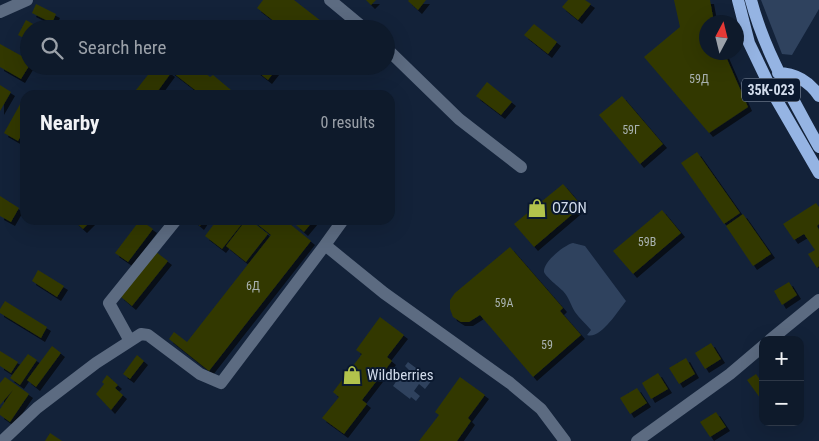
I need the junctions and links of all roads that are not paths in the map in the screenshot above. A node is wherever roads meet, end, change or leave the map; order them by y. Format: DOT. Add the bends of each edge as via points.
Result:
graph roads {
  1 [pos="27,0"];
  2 [pos="330,0"];
  3 [pos="738,0"];
  4 [pos="751,0"];
  5 [pos="0,12"];
  6 [pos="354,20"];
  7 [pos="395,57"];
  8 [pos="778,73"];
  9 [pos="819,96"];
  10 [pos="819,147"];
  11 [pos="817,165"];
  12 [pos="521,167"];
  13 [pos="172,225"];
  14 [pos="340,225"];
  15 [pos="326,245"];
  16 [pos="819,300"];
  17 [pos="775,336"];
  18 [pos="130,341"];
  19 [pos="759,349"];
  20 [pos="2,441"];
  21 [pos="566,441"];
  22 [pos="636,441"];
  1 -- 5 [label="street"];
  2 -- 6 [label="street"];
  3 -- 11 [label="main road, 35К-023" via="749,43 775,97"];
  4 -- 8 [label="main road, 35К-023"];
  7 -- 12 [label="street" via="459,118"];
  8 -- 9 [label="main road" via="799,78"];
  8 -- 10 [label="main road, 35К-023"];
  13 -- 18 [label="street" via="109,303"];
  14 -- 15 [label="street"];
  15 -- 18 [label="street" via="221,384 200,374 148,335 140,334"];
  15 -- 21 [label="street" via="384,294 510,383 540,409"];
  16 -- 17 [label="street"];
  18 -- 20 [label="street" via="37,408"];
  19 -- 22 [label="street"];
}
